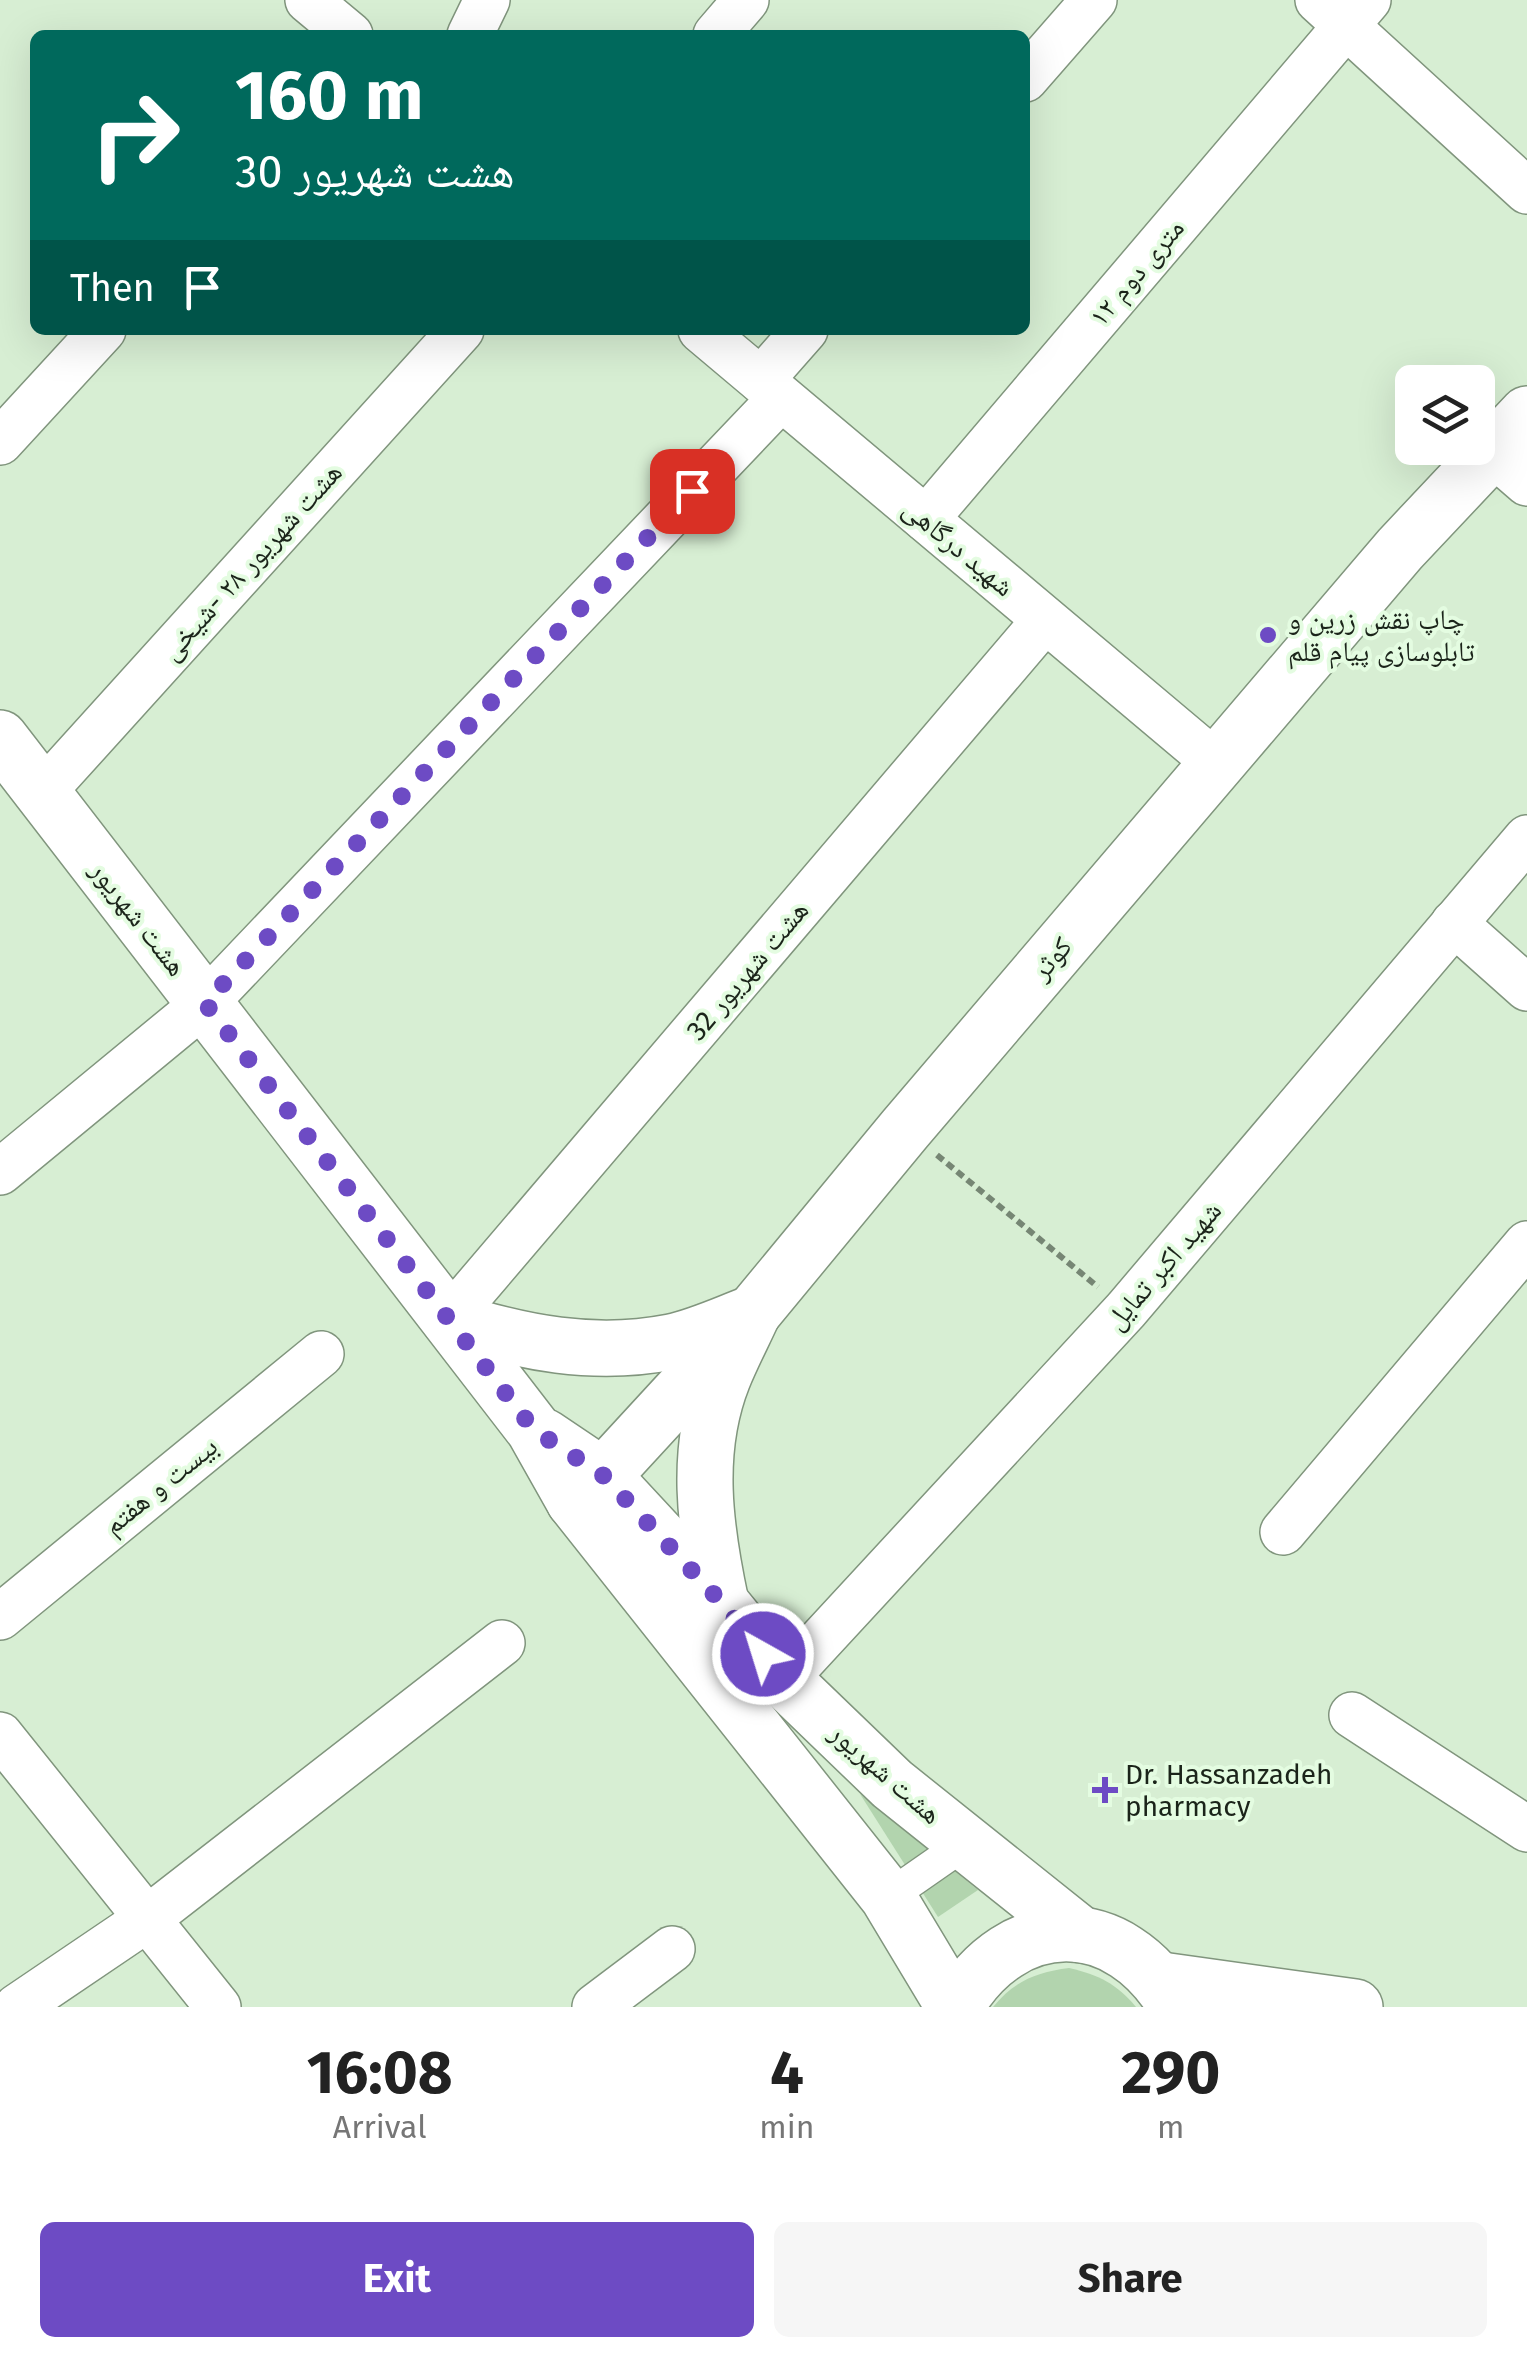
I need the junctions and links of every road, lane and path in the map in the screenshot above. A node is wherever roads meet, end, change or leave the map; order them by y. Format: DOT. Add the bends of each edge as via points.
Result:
graph roads {
  1 [pos="308,0"];
  2 [pos="488,0"];
  3 [pos="746,0"];
  4 [pos="1094,0"];
  5 [pos="1344,8"];
  6 [pos="344,30"];
  7 [pos="473,30"];
  8 [pos="720,30"];
  9 [pos="1030,72"];
  10 [pos="1527,191"];
  11 [pos="98,335"];
  12 [pos="455,335"];
  13 [pos="707,335"];
  14 [pos="801,335"];
  15 [pos="771,389"];
  16 [pos="0,442"];
  17 [pos="1515,449"];
  18 [pos="926,519"];
  19 [pos="1045,620"];
  20 [pos="0,738"];
  21 [pos="1216,764"];
  22 [pos="42,793"];
  23 [pos="1527,838"];
  24 [pos="1454,923"];
  25 [pos="1527,988"];
  26 [pos="205,1003"];
  27 [pos="905,1129"];
  28 [pos="0,1172"];
  29 [pos="1527,1244"];
  30 [pos="1126,1310"];
  31 [pos="752,1313"];
  32 [pos="449,1319"];
  33 [pos="321,1354"];
  34 [pos="589,1488"];
  35 [pos="1283,1532"];
  36 [pos="721,1602"];
  37 [pos="0,1617"];
  38 [pos="502,1643"];
  39 [pos="784,1680"];
  40 [pos="1352,1714"];
  41 [pos="0,1735"];
  42 [pos="1527,1829"];
  43 [pos="968,1842"];
  44 [pos="888,1897"];
  45 [pos="147,1918"];
  46 [pos="1081,1935"];
  47 [pos="672,1948"];
  48 [pos="1168,1994"];
  49 [pos="17,2007"];
  50 [pos="218,2007"];
  51 [pos="595,2007"];
  52 [pos="955,2007"];
  53 [pos="1355,2007"];
  1 -- 6 [label="street"];
  2 -- 7 [label="street"];
  3 -- 8 [label="street"];
  4 -- 9 [label="street"];
  5 -- 10 [label="street"];
  5 -- 18 [label="street, ۱۲ متری دوم"];
  11 -- 16 [label="street"];
  12 -- 22 [label="street, هشت شهریور ۲۸ -شیخی"];
  13 -- 15 [label="street, شهید درگاهی"];
  14 -- 15 [label="street"];
  15 -- 18 [label="street, شهید درگاهی"];
  15 -- 26 [label="street"];
  17 -- 21 [label="main road, کوثر" via="1400,549"];
  18 -- 19 [label="street, شهید درگاهی"];
  19 -- 21 [label="street, شهید درگاهی"];
  19 -- 32 [label="street, هشت شهریور 32"];
  20 -- 22 [label="main road, هشت شهریور"];
  21 -- 27 [label="main road, کوثر"];
  22 -- 26 [label="main road, هشت شهریور"];
  23 -- 24 [label="street, شهید اکبر تمایل"];
  24 -- 25 [label="street"];
  24 -- 30 [label="street, شهید اکبر تمایل"];
  26 -- 28 [label="street"];
  26 -- 32 [label="main road, هشت شهریور"];
  27 -- 30 [label="path"];
  27 -- 31 [label="main road, کوثر"];
  29 -- 35 [label="street"];
  30 -- 39 [label="street, شهید اکبر تمایل"];
  31 -- 32 [label="main road" via="674,1341 618,1348 508,1338"];
  31 -- 34 [label="main road, کوثر"];
  31 -- 36 [label="main road" via="722,1382 706,1454 706,1530"];
  32 -- 34 [label="main road, هشت شهریور" via="534,1430"];
  33 -- 37 [label="street, بیست و هفتم"];
  34 -- 36 [label="main road, هشت شهریور"];
  34 -- 44 [label="main road, هشت شهریور"];
  36 -- 39 [label="main road, هشت شهریور"];
  38 -- 45 [label="street"];
  39 -- 43 [label="main road, هشت شهریور" via="892,1784"];
  40 -- 42 [label="street"];
  41 -- 45 [label="street"];
  43 -- 44 [label="street"];
  43 -- 46 [label="main road, هشت شهریور"];
  44 -- 52 [label="main road, هشت شهریور"];
  45 -- 49 [label="street"];
  45 -- 50 [label="street"];
  46 -- 48 [label="main road" via="1138,1958"];
  46 -- 52 [label="main road" via="1019,1944 993,1959"];
  47 -- 51 [label="street"];
  48 -- 53 [label="main road"];
}
